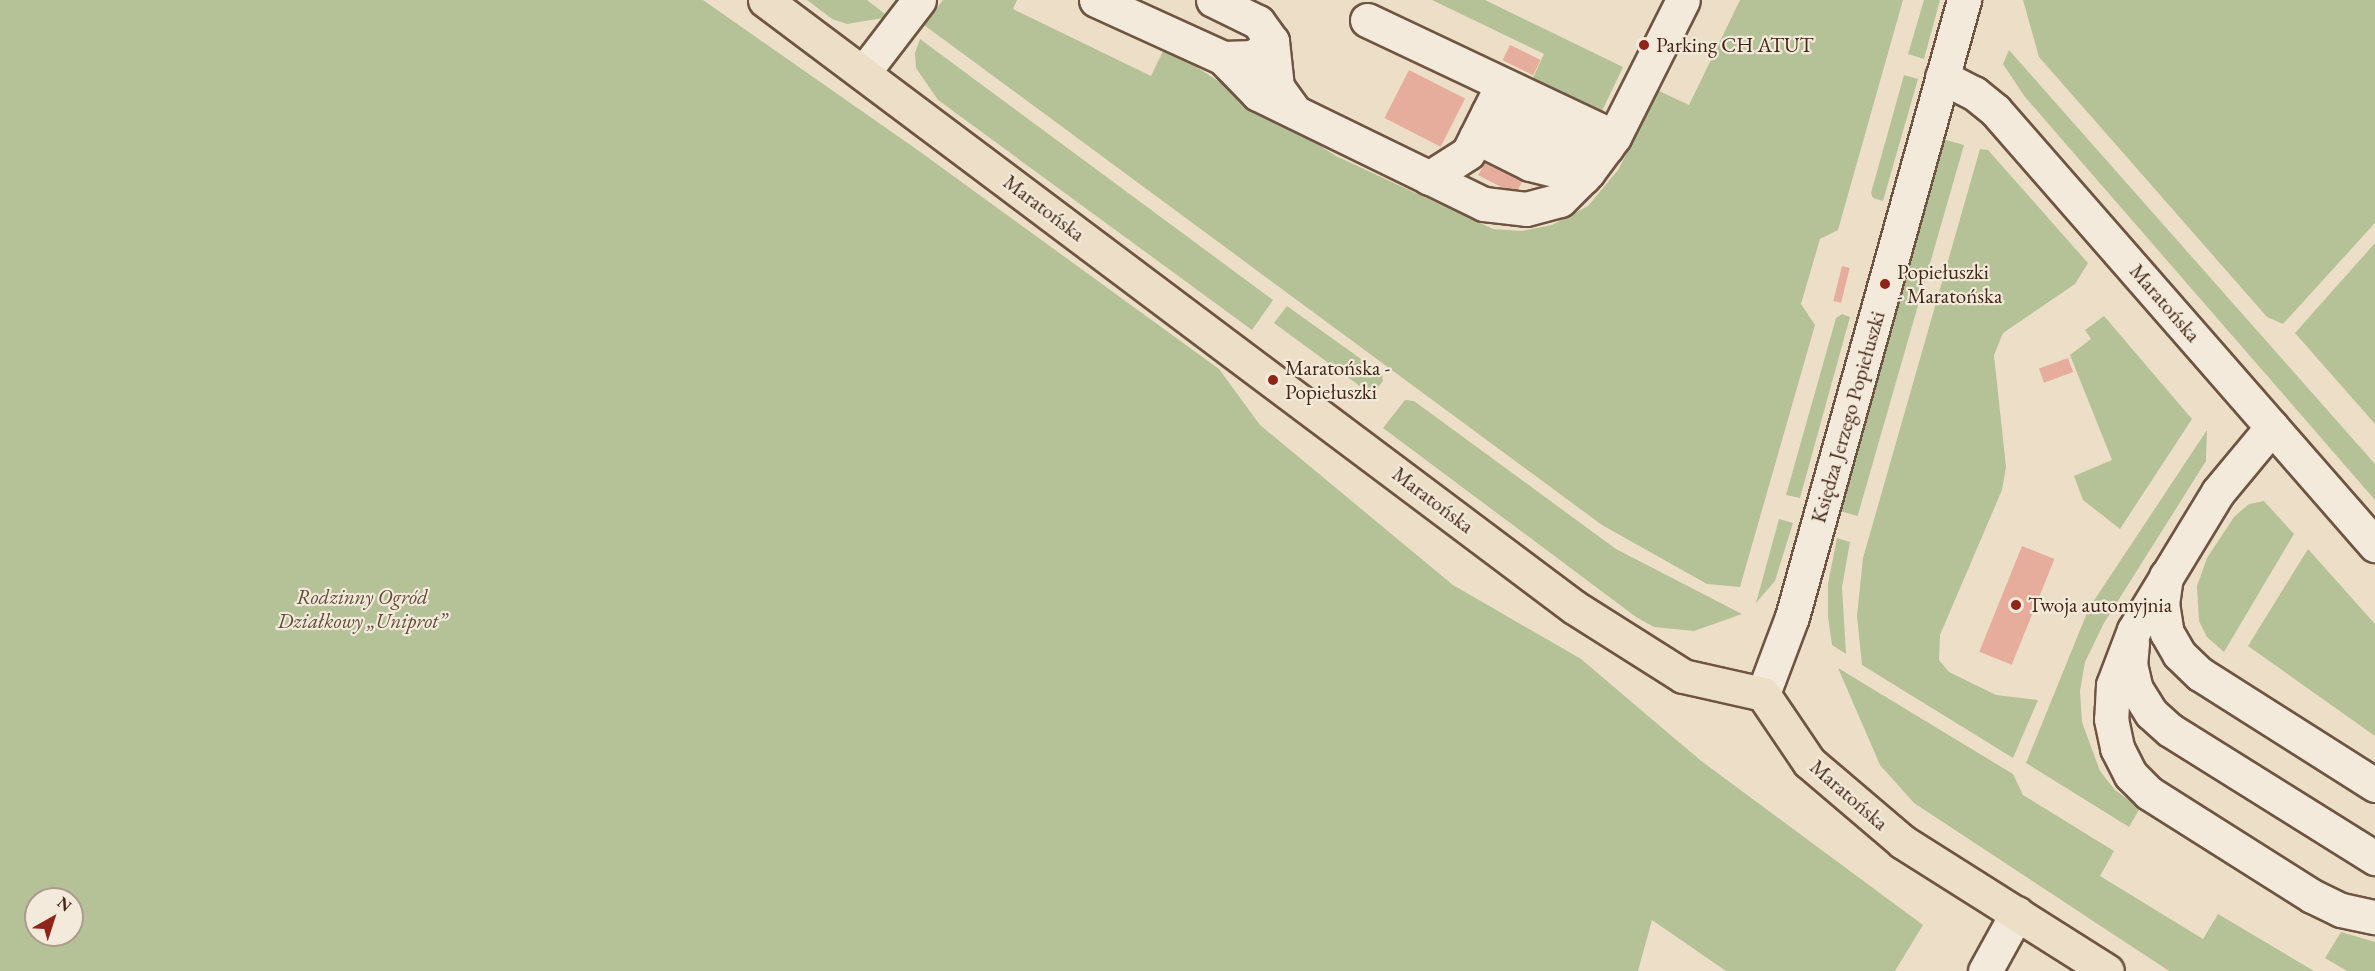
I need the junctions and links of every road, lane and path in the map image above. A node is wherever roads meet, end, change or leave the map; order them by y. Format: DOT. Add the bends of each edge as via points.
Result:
graph roads {
  1 [pos="765,0"];
  2 [pos="919,0"];
  3 [pos="1096,0"];
  4 [pos="1213,0"];
  5 [pos="1683,0"];
  6 [pos="1964,0"];
  7 [pos="1367,20"];
  8 [pos="1272,40"];
  9 [pos="1223,58"];
  10 [pos="863,73"];
  11 [pos="1942,77"];
  12 [pos="1502,84"];
  13 [pos="1293,109"];
  14 [pos="1482,125"];
  15 [pos="1610,142"];
  16 [pos="1584,177"];
  17 [pos="1428,178"];
  18 [pos="2272,427"];
  19 [pos="2375,544"];
  20 [pos="2166,574"];
  21 [pos="2134,630"];
  22 [pos="1763,694"];
  23 [pos="2375,785"];
  24 [pos="2375,858"];
  25 [pos="2016,913"];
  26 [pos="2375,917"];
  27 [pos="1985,971"];
  28 [pos="2107,971"];
  1 -- 10 [label="main road, Maratońska"];
  2 -- 10 [label="street"];
  3 -- 9 [label="street"];
  4 -- 8 [label="street" via="1258,22"];
  5 -- 15 [label="street"];
  6 -- 11 [label="street, Księdza Jerzego Popiełuszki"];
  7 -- 12 [label="street"];
  8 -- 9 [label="street" via="1254,57"];
  8 -- 13 [label="street" via="1277,87"];
  9 -- 13 [label="street" via="1258,94"];
  10 -- 22 [label="main road, Maratońska" via="1574,607 1683,675"];
  11 -- 18 [label="street, Maratońska" via="1974,93 1995,111"];
  11 -- 22 [label="street, Księdza Jerzego Popiełuszki" via="1792,617"];
  12 -- 14 [label="street"];
  12 -- 15 [label="street"];
  13 -- 17 [label="street"];
  14 -- 15 [label="street" via="1556,143"];
  14 -- 16 [label="street" via="1530,164"];
  14 -- 17 [label="street" via="1468,153"];
  15 -- 16 [label="street"];
  16 -- 17 [label="street" via="1560,200 1526,209 1484,204"];
  18 -- 19 [label="street, Maratońska"];
  18 -- 20 [label="street" via="2218,492"];
  20 -- 21 [label="street"];
  20 -- 23 [label="street" via="2162,603 2167,633 2179,654 2200,674"];
  21 -- 24 [label="street" via="2130,664 2136,689 2151,713 2170,730"];
  21 -- 26 [label="street" via="2113,685 2111,718 2117,748 2131,775 2149,793 2312,896 2341,910"];
  22 -- 25 [label="main road, Maratońska" via="1809,762 1904,842"];
  25 -- 27 [label="street"];
  25 -- 28 [label="main road, Maratońska"];
}
